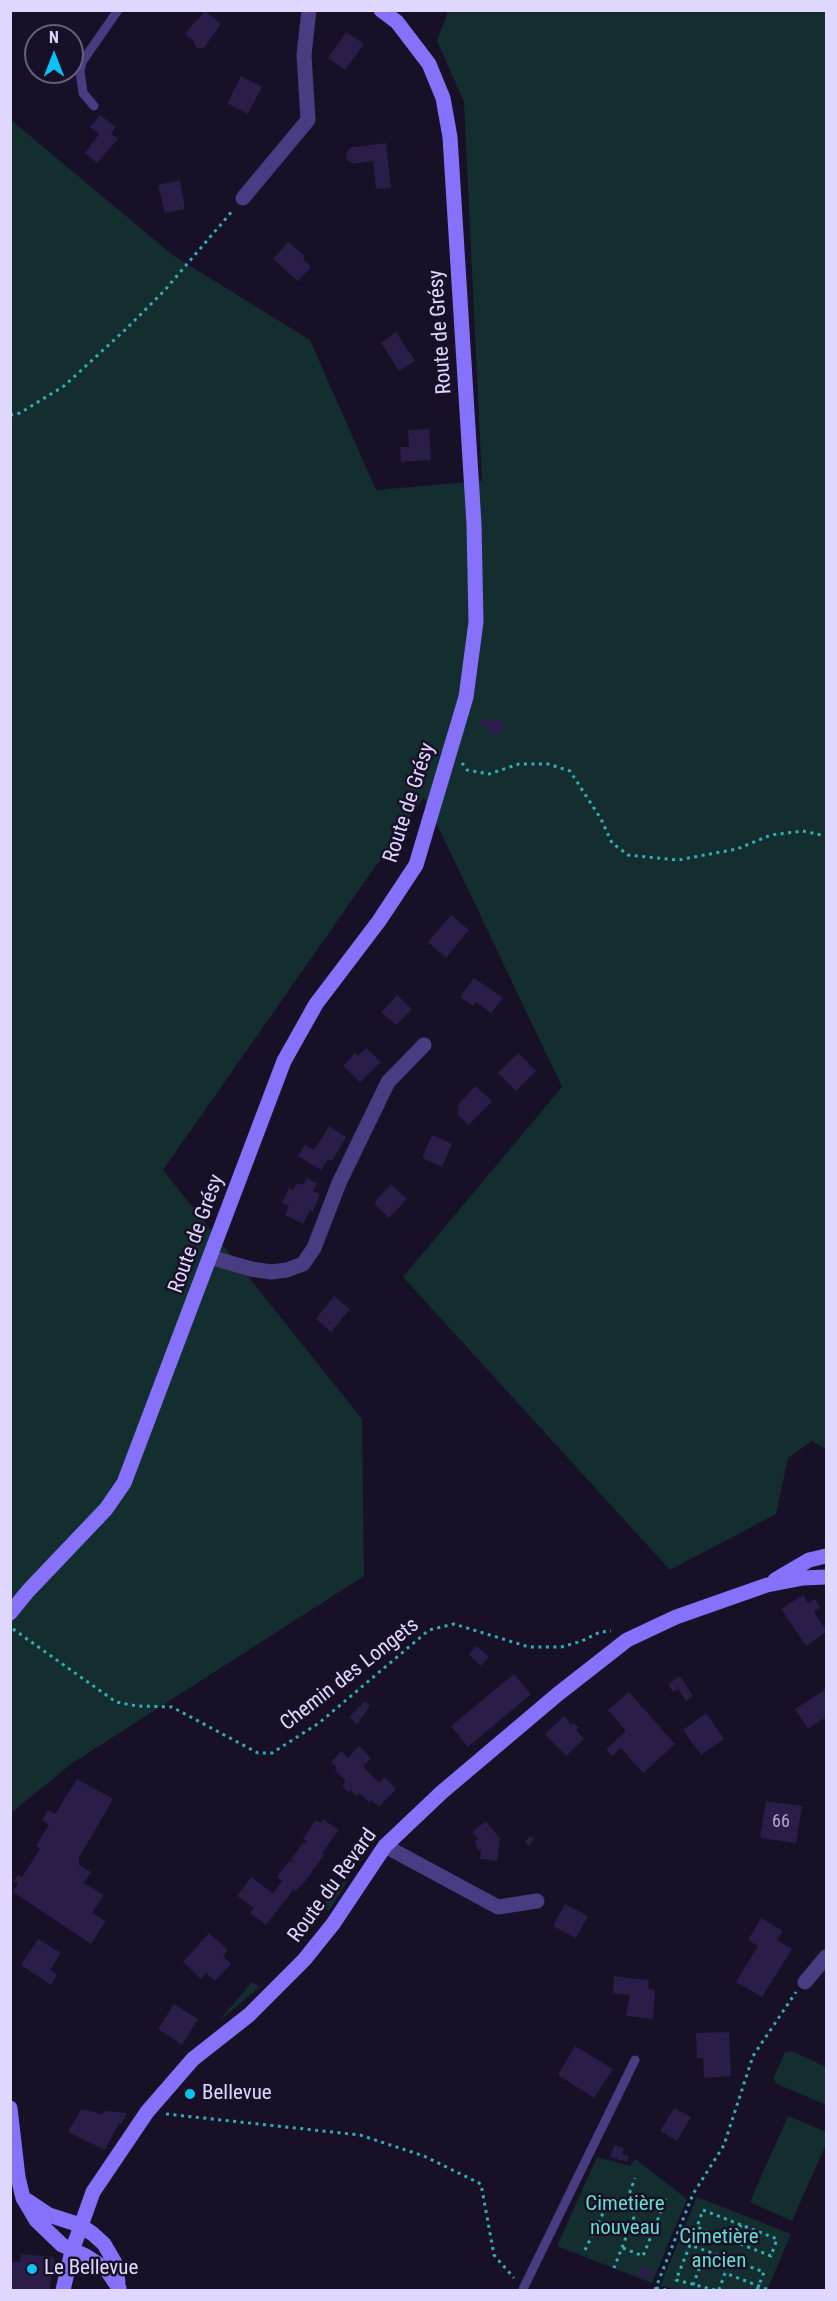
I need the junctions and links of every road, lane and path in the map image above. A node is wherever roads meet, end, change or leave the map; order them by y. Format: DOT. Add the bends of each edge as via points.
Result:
graph roads {
  1 [pos="118,10"];
  2 [pos="309,10"];
  3 [pos="381,10"];
  4 [pos="94,106"];
  5 [pos="243,198"];
  6 [pos="10,415"];
  7 [pos="451,747"];
  8 [pos="826,836"];
  9 [pos="424,1045"];
  10 [pos="210,1257"];
  11 [pos="826,1556"];
  12 [pos="826,1577"];
  13 [pos="767,1586"];
  14 [pos="10,1613"];
  15 [pos="10,1628"];
  16 [pos="627,1640"];
  17 [pos="385,1846"];
  18 [pos="537,1901"];
  19 [pos="826,1957"];
  20 [pos="805,1982"];
  21 [pos="635,2060"];
  22 [pos="10,2108"];
  23 [pos="147,2112"];
  24 [pos="635,2178"];
  25 [pos="23,2198"];
  26 [pos="666,2199"];
  27 [pos="627,2200"];
  28 [pos="80,2225"];
  29 [pos="741,2225"];
  30 [pos="735,2241"];
  31 [pos="623,2248"];
  32 [pos="585,2250"];
  33 [pos="72,2251"];
  34 [pos="706,2251"];
  35 [pos="614,2268"];
  36 [pos="693,2285"];
  37 [pos="758,2288"];
  38 [pos="119,2289"];
  39 [pos="523,2289"];
  40 [pos="656,2289"];
  41 [pos="63,2290"];
  42 [pos="666,2290"];
  43 [pos="714,2290"];
  44 [pos="719,2290"];
  45 [pos="769,2290"];
  1 -- 4 [label="lane" via="82,62 83,93"];
  2 -- 5 [label="street" via="304,55 308,120"];
  3 -- 7 [label="main road, Route de Grésy" via="397,22 429,64 442,98 450,137 477,622 466,698"];
  5 -- 6 [label="path" via="194,258 125,330 64,386"];
  7 -- 8 [label="path" via="467,770 489,774 519,764 548,764 570,771 612,843 627,855 678,860 737,849 771,835 803,831"];
  7 -- 10 [label="main road, Route de Grésy" via="416,865 316,1004 284,1061"];
  9 -- 10 [label="street" via="388,1082 339,1183 314,1248 303,1264 271,1272"];
  10 -- 14 [label="main road, Route de Grésy" via="124,1483 106,1509"];
  11 -- 13 [label="main road, Route du Revard" via="809,1560"];
  12 -- 13 [label="main road, Route du Revard"];
  13 -- 16 [label="main road, Route du Revard" via="676,1617"];
  15 -- 16 [label="path, Chemin des Longets" via="116,1702 172,1707 258,1753 272,1754 319,1723 429,1629 454,1624 529,1647 561,1647 600,1632 617,1631"];
  16 -- 17 [label="main road, Route du Revard" via="441,1792"];
  17 -- 18 [label="street" via="498,1907"];
  17 -- 23 [label="main road, Route du Revard" via="304,1960 249,2015 193,2059"];
  19 -- 20 [label="street"];
  20 -- 40 [label="path" via="753,2056 724,2145 693,2194"];
  21 -- 39 [label="lane"];
  22 -- 25 [label="main road"];
  23 -- 28 [label="main road, Route du Revard" via="101,2177"];
  23 -- 39 [label="path" via="360,2135 424,2156 481,2184 494,2255"];
  24 -- 27 [label="path"];
  25 -- 28 [label="main road" via="49,2215"];
  25 -- 33 [label="main road" via="36,2220"];
  26 -- 31 [label="path" via="643,2256"];
  27 -- 31 [label="path" via="634,2217"];
  27 -- 32 [label="path" via="607,2205"];
  28 -- 33 [label="main road, Route du Revard"];
  28 -- 38 [label="main road" via="104,2244 115,2263"];
  29 -- 30 [label="path"];
  29 -- 30 [label="path" via="777,2239 771,2256"];
  29 -- 30 [label="path" via="703,2210 697,2226"];
  31 -- 35 [label="path"];
  33 -- 38 [label="main road" via="106,2269"];
  33 -- 41 [label="main road, Route du Revard"];
  34 -- 36 [label="path"];
  34 -- 36 [label="path" via="690,2245 676,2280"];
  34 -- 37 [label="path" via="764,2272"];
  36 -- 43 [label="path"];
  37 -- 44 [label="path" via="725,2273"];
  37 -- 45 [label="path"];
  40 -- 42 [label="path"];
}
